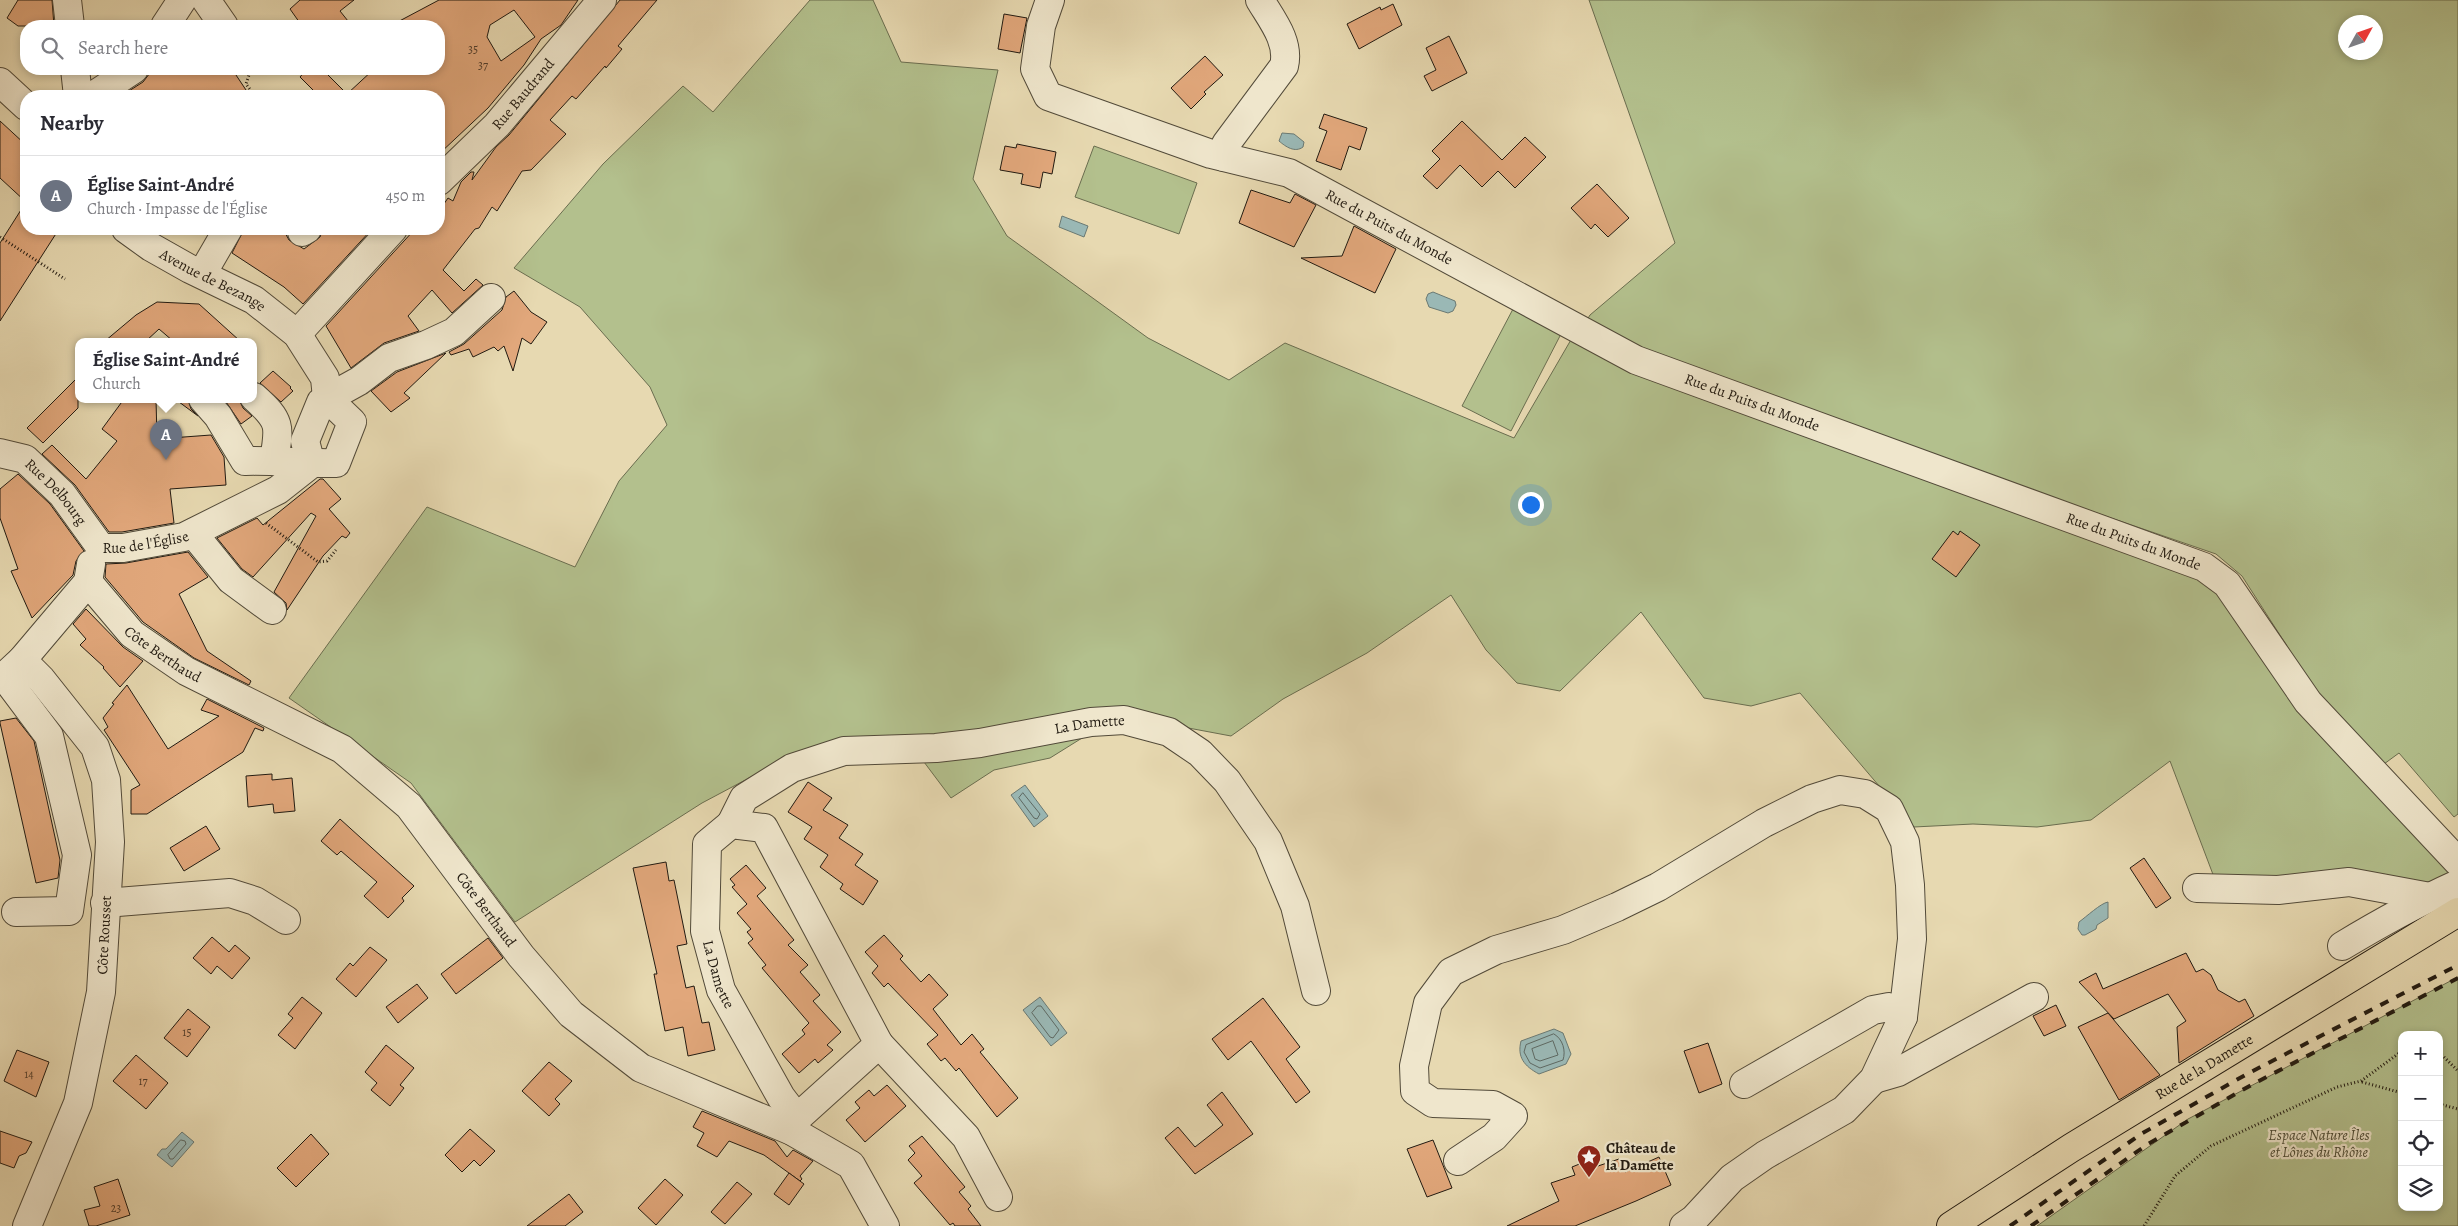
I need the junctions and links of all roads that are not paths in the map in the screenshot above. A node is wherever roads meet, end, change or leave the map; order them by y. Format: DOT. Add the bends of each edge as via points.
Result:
graph roads {
  1 [pos="67,0"];
  2 [pos="182,0"];
  3 [pos="206,0"];
  4 [pos="602,0"];
  5 [pos="1050,0"];
  6 [pos="1260,0"];
  7 [pos="69,20"];
  8 [pos="169,20"];
  9 [pos="220,20"];
  10 [pos="76,75"];
  11 [pos="125,75"];
  12 [pos="0,82"];
  13 [pos="77,90"];
  14 [pos="102,90"];
  15 [pos="20,100"];
  16 [pos="1224,157"];
  17 [pos="445,175"];
  18 [pos="134,235"];
  19 [pos="225,235"];
  20 [pos="387,235"];
  21 [pos="202,274"];
  22 [pos="490,298"];
  23 [pos="296,334"];
  24 [pos="327,398"];
  25 [pos="257,400"];
  26 [pos="207,403"];
  27 [pos="0,453"];
  28 [pos="274,460"];
  29 [pos="311,464"];
  30 [pos="193,533"];
  31 [pos="101,548"];
  32 [pos="88,582"];
  33 [pos="272,610"];
  34 [pos="9,672"];
  35 [pos="731,824"];
  36 [pos="2458,862"];
  37 [pos="2458,884"];
  38 [pos="2197,888"];
  39 [pos="2430,897"];
  40 [pos="105,904"];
  41 [pos="16,912"];
  42 [pos="2458,912"];
  43 [pos="286,920"];
  44 [pos="2342,946"];
  45 [pos="1316,991"];
  46 [pos="2034,997"];
  47 [pos="1903,1017"];
  48 [pos="879,1044"];
  49 [pos="1874,1079"];
  50 [pos="1744,1084"];
  51 [pos="794,1124"];
  52 [pos="1458,1161"];
  53 [pos="998,1197"];
  54 [pos="27,1226"];
  55 [pos="885,1226"];
  56 [pos="1684,1226"];
  57 [pos="1951,1226"];
  1 -- 7 [label="street"];
  2 -- 8 [label="street"];
  3 -- 9 [label="street"];
  4 -- 17 [label="street, Rue Baudrand" via="497,125"];
  5 -- 16 [label="street, Rue du Puits du Monde" via="1041,26 1035,69 1048,96"];
  6 -- 16 [label="street" via="1283,40 1284,66 1226,144"];
  10 -- 13 [label="street"];
  11 -- 14 [label="street"];
  12 -- 15 [label="street"];
  16 -- 36 [label="street, Rue du Puits du Monde" via="1289,172 1636,360 2204,567 2227,584 2308,702"];
  18 -- 21 [label="street, Avenue de Bezange"];
  19 -- 21 [label="street"];
  20 -- 23 [label="street"];
  21 -- 23 [label="street, Avenue de Bezange" via="254,300"];
  22 -- 24 [label="street" via="454,332 388,358 359,381"];
  23 -- 24 [label="street, Avenue de Bezange" via="324,378"];
  24 -- 29 [label="street" via="321,402 304,442"];
  24 -- 29 [label="street" via="352,422 336,463"];
  25 -- 28 [label="street" via="269,410 280,432"];
  26 -- 28 [label="street" via="245,461"];
  27 -- 31 [label="street, Rue Delbourg" via="25,460 62,494"];
  28 -- 29 [label="street"];
  29 -- 30 [label="street, Rue de l'Église" via="278,490"];
  30 -- 31 [label="street, Rue de l'Église" via="123,548"];
  30 -- 33 [label="street" via="231,580"];
  31 -- 32 [label="street, Rue de l'Église" via="90,566"];
  32 -- 34 [label="street, Rue de l'Église"];
  32 -- 51 [label="street, Côte Berthaud" via="132,634 186,671 342,749 409,806 521,956 571,1014 586,1026 641,1068"];
  34 -- 40 [label="street, Côte Rousset" via="41,679 95,747 106,780 110,842"];
  34 -- 41 [label="street" via="49,736 77,855 69,911"];
  35 -- 45 [label="street, La Damette" via="744,798 792,768 844,751 936,748 1091,722 1124,720 1169,732 1200,753 1227,781 1268,841 1295,906"];
  35 -- 48 [label="street" via="764,828"];
  35 -- 51 [label="street, La Damette" via="707,844 705,931 721,990"];
  37 -- 39 [label="street"];
  38 -- 39 [label="street" via="2278,890 2349,882"];
  39 -- 44 [label="street" via="2388,917"];
  40 -- 43 [label="street" via="230,893 255,901"];
  40 -- 54 [label="street, Côte Rousset" via="101,992 78,1103"];
  42 -- 57 [label="main road, Rue de la Damette" via="2071,1148"];
  46 -- 49 [label="street" via="1898,1072"];
  47 -- 49 [label="street"];
  47 -- 50 [label="street" via="1889,1007 1873,1010"];
  47 -- 52 [label="street" via="1912,939 1905,842 1889,809 1865,794 1840,790 1812,799 1764,823 1658,887 1617,907 1562,930 1496,950 1451,972 1428,1003 1414,1066 1415,1091 1433,1103 1493,1105 1513,1116 1494,1138"];
  48 -- 51 [label="street"];
  48 -- 53 [label="street" via="966,1137"];
  49 -- 56 [label="street" via="1844,1110 1765,1155 1732,1178"];
  51 -- 55 [label="street, Côte Berthaud" via="851,1165"];
}
